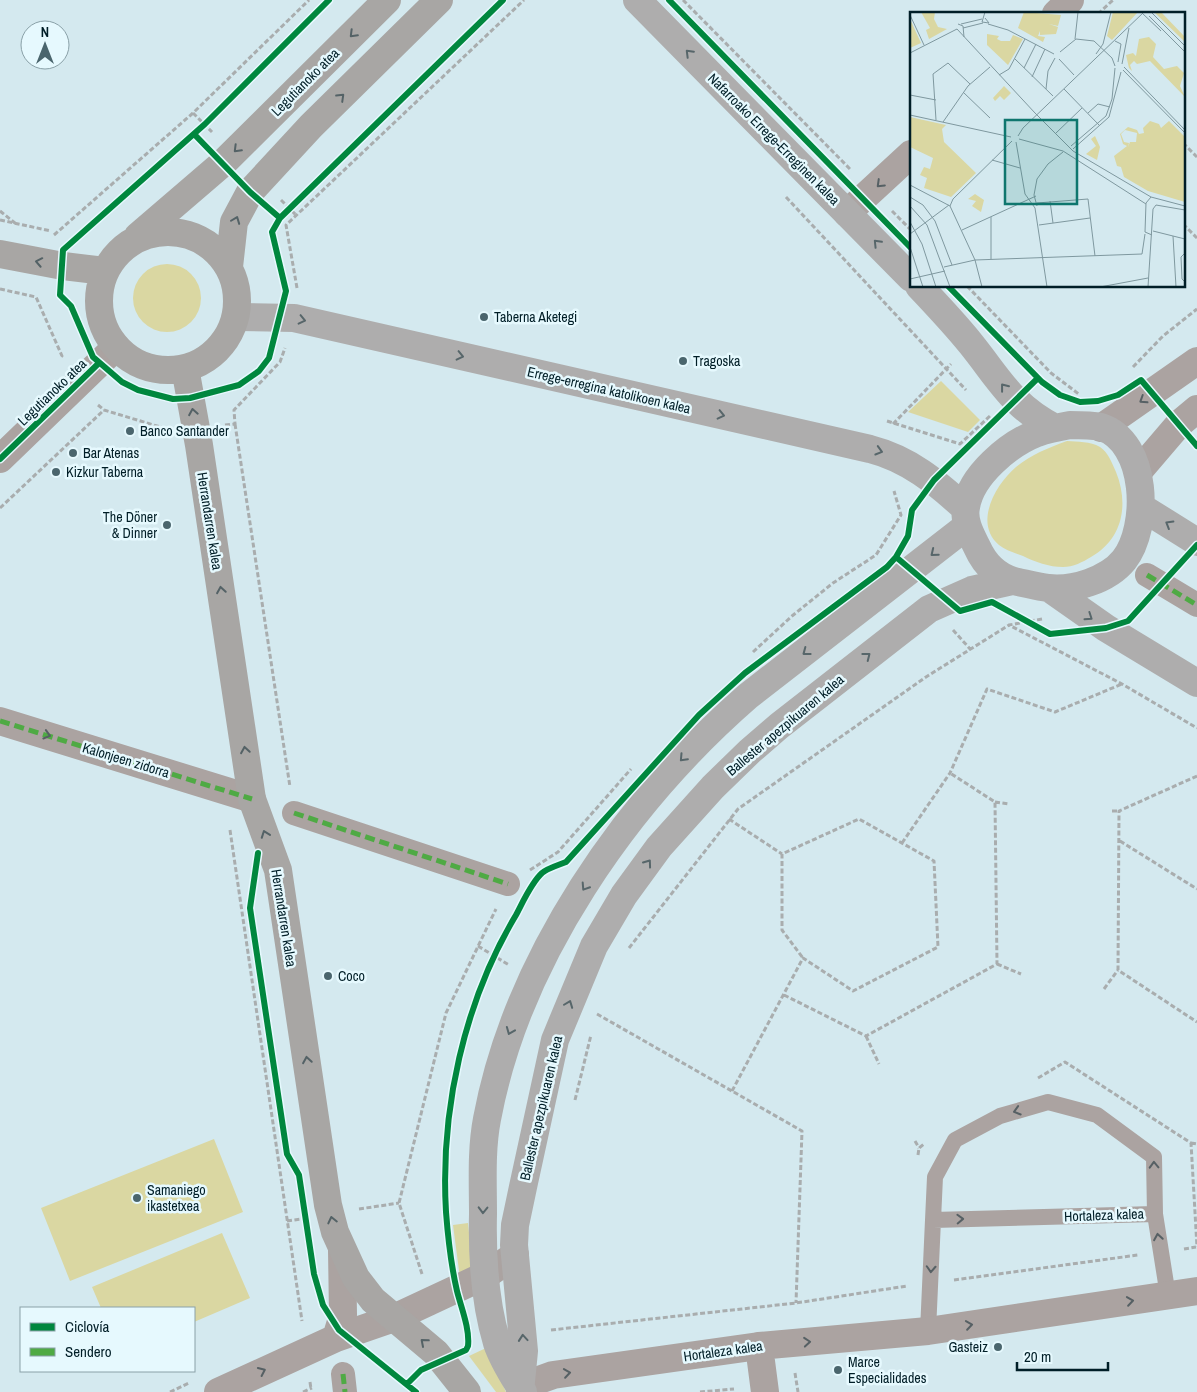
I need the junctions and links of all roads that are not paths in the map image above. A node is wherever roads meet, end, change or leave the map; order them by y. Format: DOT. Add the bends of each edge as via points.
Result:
graph roads {
  1 [pos="387,0"];
  2 [pos="439,0"];
  3 [pos="637,0"];
  4 [pos="1070,0"];
  5 [pos="1058,12"];
  6 [pos="910,155"];
  7 [pos="847,212"];
  8 [pos="131,242"];
  9 [pos="0,254"];
  10 [pos="229,267"];
  11 [pos="105,272"];
  12 [pos="910,277"];
  13 [pos="921,288"];
  14 [pos="236,317"];
  15 [pos="116,347"];
  16 [pos="1197,361"];
  17 [pos="184,368"];
  18 [pos="1197,409"];
  19 [pos="1055,428"];
  20 [pos="1102,428"];
  21 [pos="0,459"];
  22 [pos="1138,472"];
  23 [pos="1141,507"];
  24 [pos="966,517"];
  25 [pos="1197,542"];
  26 [pos="1148,575"];
  27 [pos="1012,581"];
  28 [pos="1049,588"];
  29 [pos="1197,605"];
  30 [pos="1197,683"];
  31 [pos="0,721"];
  32 [pos="252,798"];
  33 [pos="294,813"];
  34 [pos="508,884"];
  35 [pos="1154,1214"];
  36 [pos="933,1220"];
  37 [pos="342,1250"];
  38 [pos="515,1255"];
  39 [pos="486,1275"];
  40 [pos="1197,1292"];
  41 [pos="1168,1296"];
  42 [pos="394,1318"];
  43 [pos="928,1331"];
  44 [pos="336,1338"];
  45 [pos="759,1346"];
  46 [pos="521,1390"];
  47 [pos="218,1392"];
  48 [pos="467,1392"];
  49 [pos="765,1392"];
  1 -- 8 [label="main road, Legutianoko atea, one-way" via="223,163"];
  10 -- 2 [label="main road, one-way" via="234,222 250,192 311,126"];
  7 -- 3 [label="main road, Nafarroako Errege-Erreginen kalea, one-way"];
  4 -- 5 [label="street"];
  6 -- 7 [label="street, one-way"];
  12 -- 7 [label="main road, Nafarroako Errege-Erreginen kalea, one-way"];
  8 -- 10 [label="main road" via="148,234 186,233 203,240"];
  8 -- 11 [label="main road" via="116,255"];
  11 -- 9 [label="main road, one-way"];
  10 -- 14 [label="main road" via="238,300"];
  11 -- 15 [label="main road" via="99,291 99,311 105,330"];
  19 -- 13 [label="main road, one-way" via="1032,416 1016,402 970,343"];
  14 -- 17 [label="main road" via="218,350"];
  14 -- 24 [label="main road, Errege-erregina katolikoen kalea, one-way" via="294,318 870,449 906,462 934,480"];
  15 -- 17 [label="main road" via="140,364 155,368"];
  15 -- 21 [label="street, Legutianoko atea"];
  16 -- 20 [label="street, one-way"];
  32 -- 17 [label="main road, Herrandarren kalea, one-way" via="199,445"];
  18 -- 22 [label="street" via="1179,424"];
  19 -- 20 [label="main road"];
  19 -- 24 [label="main road" via="1022,440 981,476"];
  20 -- 22 [label="main road" via="1129,451"];
  22 -- 23 [label="main road"];
  25 -- 23 [label="main road, one-way"];
  23 -- 28 [label="main road" via="1136,535 1124,560 1092,581 1072,587"];
  24 -- 27 [label="main road" via="982,559 996,573"];
  24 -- 39 [label="main road, one-way" via="714,726 626,828 571,908 532,978 507,1037 487,1119 482,1244"];
  26 -- 29 [label="street"];
  27 -- 28 [label="main road"];
  38 -- 27 [label="main road, Ballester apezpikuaren kalea, one-way" via="515,1225 555,1040 594,946 624,895 712,787 750,751 868,655 929,610 972,590"];
  28 -- 30 [label="main road, one-way" via="1106,628"];
  31 -- 32 [label="street, Kalonjeen zidorra, one-way"];
  37 -- 32 [label="main road, Herrandarren kalea, one-way" via="328,1205 278,870"];
  33 -- 34 [label="street"];
  36 -- 35 [label="lane, Hortaleza kalea, one-way"];
  35 -- 36 [label="lane, Hortaleza kalea, one-way" via="1154,1157 1097,1115 1048,1102 1000,1116 955,1140 935,1177"];
  41 -- 35 [label="lane, Hortaleza kalea, one-way"];
  36 -- 43 [label="lane, Hortaleza kalea, one-way"];
  37 -- 42 [label="main road, Herrandarren kalea" via="356,1278 373,1300"];
  37 -- 44 [label="street" via="344,1315"];
  38 -- 39 [label="street"];
  46 -- 38 [label="main road, Ballester apezpikuaren kalea, one-way" via="524,1352"];
  39 -- 42 [label="street"];
  39 -- 46 [label="main road" via="497,1343"];
  40 -- 41 [label="street, Hortaleza kalea"];
  43 -- 41 [label="street, Hortaleza kalea, one-way"];
  42 -- 44 [label="street"];
  48 -- 42 [label="main road, Herrandarren kalea, one-way" via="436,1353"];
  45 -- 43 [label="street, Hortaleza kalea, one-way"];
  47 -- 44 [label="street, one-way"];
  46 -- 45 [label="street, Hortaleza kalea, one-way" via="552,1375"];
  45 -- 49 [label="street"];
}
